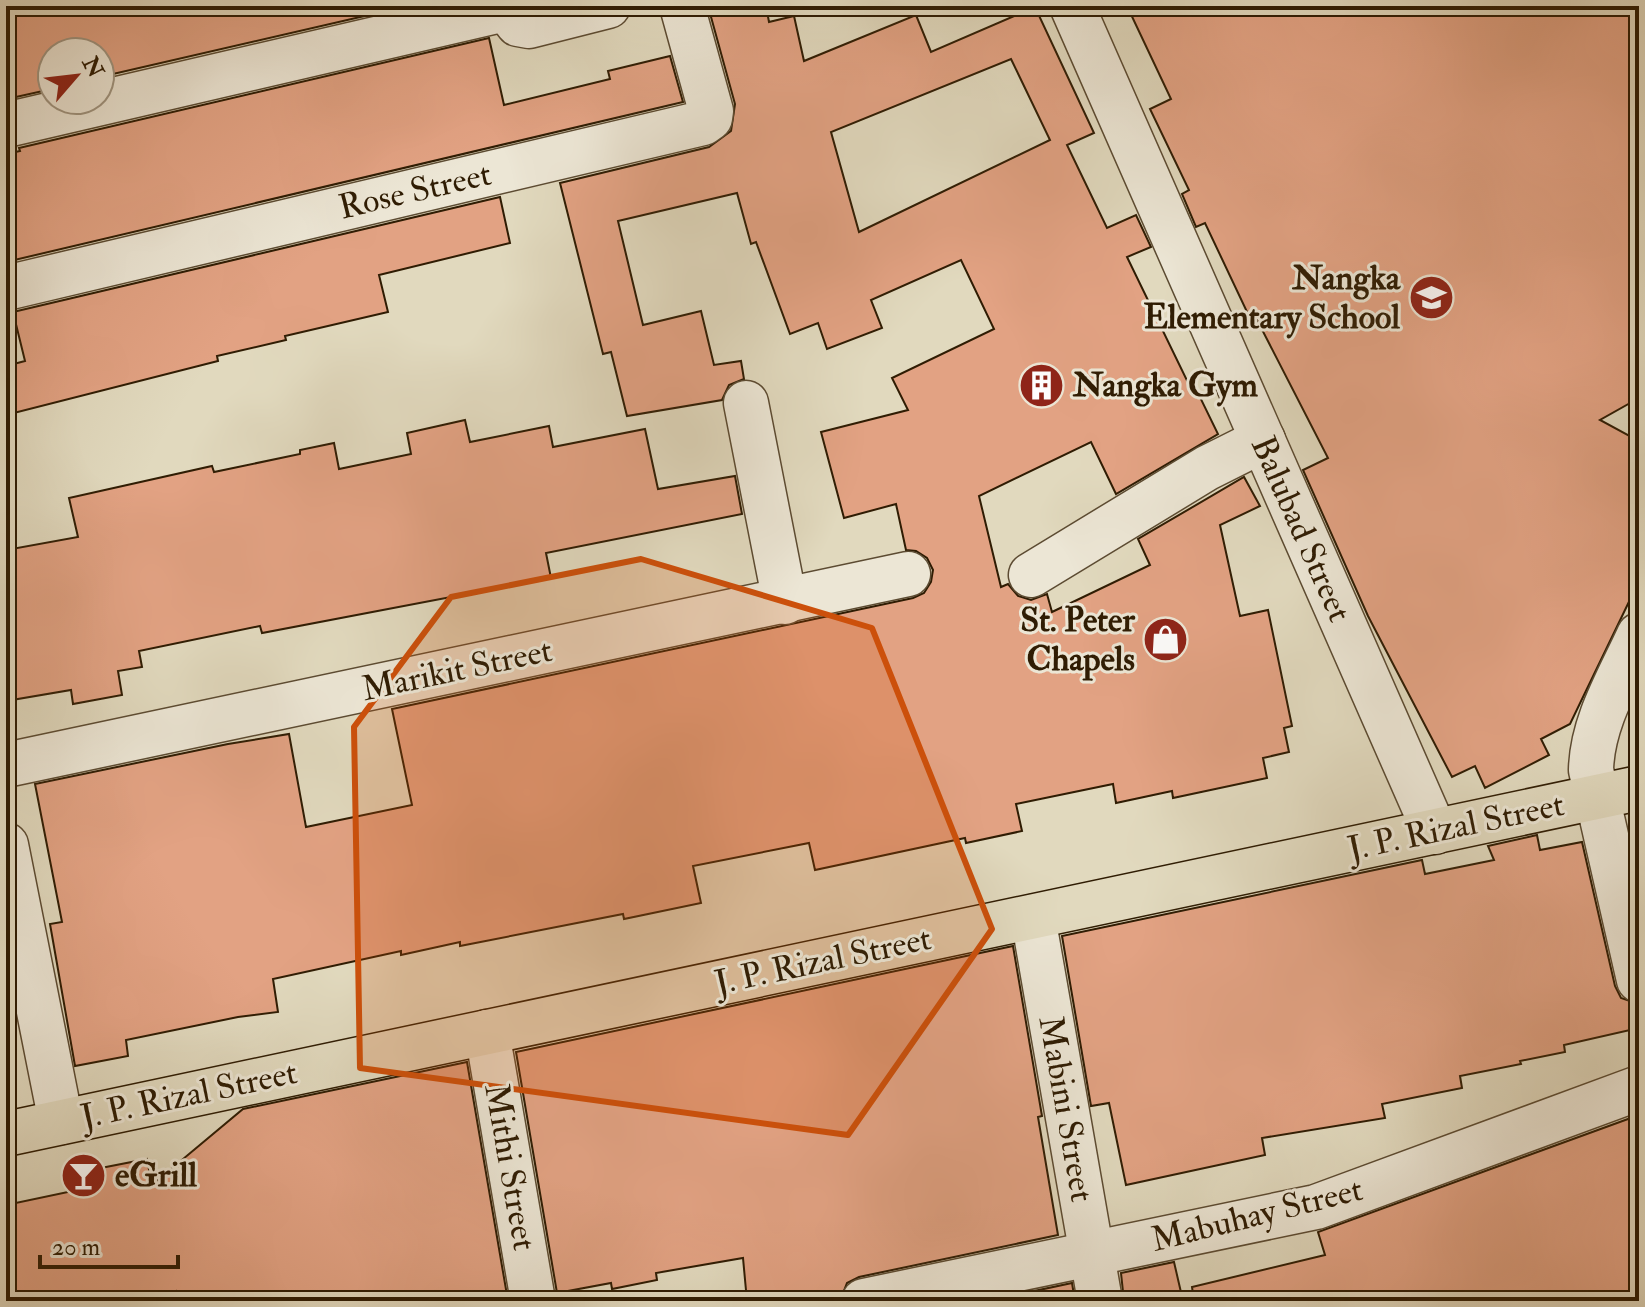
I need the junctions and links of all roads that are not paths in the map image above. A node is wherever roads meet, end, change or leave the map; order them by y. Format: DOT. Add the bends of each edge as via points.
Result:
graph roads {
  1 [pos="608,6"];
  2 [pos="682,6"];
  3 [pos="1072,6"];
  4 [pos="504,7"];
  5 [pos="6,125"];
  6 [pos="6,288"];
  7 [pos="746,403"];
  8 [pos="1263,440"];
  9 [pos="908,574"];
  10 [pos="1031,575"];
  11 [pos="785,602"];
  12 [pos="1639,635"];
  13 [pos="6,765"];
  14 [pos="1639,788"];
  15 [pos="1596,797"];
  16 [pos="1435,832"];
  17 [pos="6,845"];
  18 [pos="1033,917"];
  19 [pos="1639,980"];
  20 [pos="487,1032"];
  21 [pos="1639,1088"];
  22 [pos="61,1122"];
  23 [pos="6,1134"];
  24 [pos="1092,1256"];
  25 [pos="533,1301"];
  26 [pos="864,1301"];
  27 [pos="1100,1301"];
  1 -- 4 [label="street" via="529,26 518,24"];
  2 -- 6 [label="street, Rose Street" via="711,111 703,123"];
  3 -- 8 [label="street, Balubad Street"];
  4 -- 5 [label="street"];
  7 -- 11 [label="street"];
  8 -- 10 [label="street"];
  8 -- 16 [label="street, Balubad Street"];
  9 -- 11 [label="street, Marikit Street"];
  11 -- 13 [label="street, Marikit Street"];
  12 -- 15 [label="street" via="1592,746"];
  14 -- 15 [label="main road, J. P. Rizal Street"];
  15 -- 16 [label="main road, J. P. Rizal Street"];
  15 -- 19 [label="street"];
  16 -- 18 [label="main road, J. P. Rizal Street"];
  17 -- 22 [label="street"];
  18 -- 20 [label="main road, J. P. Rizal Street"];
  18 -- 24 [label="street, Mabini Street"];
  20 -- 22 [label="main road, J. P. Rizal Street"];
  20 -- 25 [label="street, Mithi Street"];
  21 -- 24 [label="street, Mabuhay Street" via="1316,1207"];
  22 -- 23 [label="main road, J. P. Rizal Street"];
  24 -- 26 [label="street, Mabuhay Street"];
  24 -- 27 [label="street, Mabini Street"];
}
